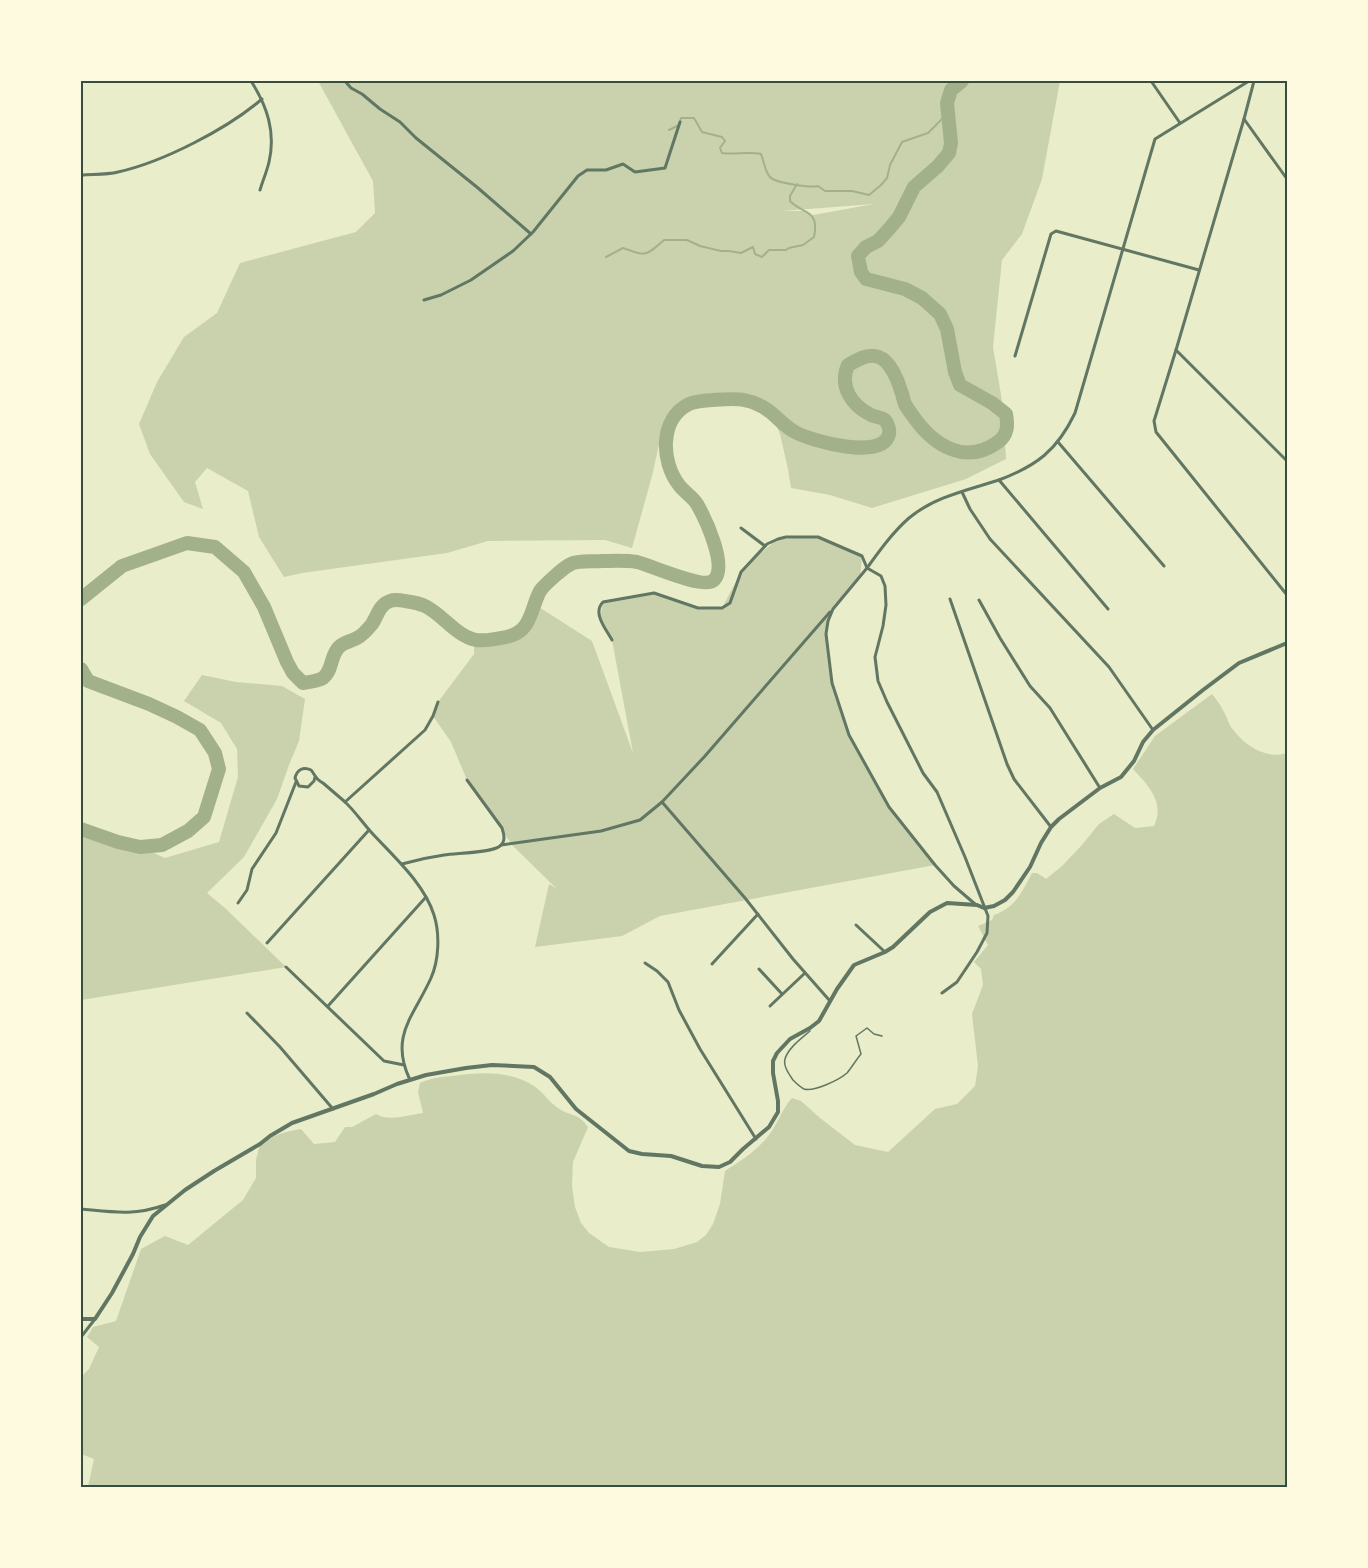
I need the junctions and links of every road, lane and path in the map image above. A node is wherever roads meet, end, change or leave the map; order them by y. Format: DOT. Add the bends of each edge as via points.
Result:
graph roads {
  1 [pos="251,81"];
  2 [pos="345,81"];
  3 [pos="1150,81"];
  4 [pos="1254,81"];
  5 [pos="1246,82"];
  6 [pos="262,99"];
  7 [pos="1244,119"];
  8 [pos="680,122"];
  9 [pos="1180,123"];
  10 [pos="81,175"];
  11 [pos="1287,179"];
  12 [pos="261,190"];
  13 [pos="531,234"];
  14 [pos="1123,249"];
  15 [pos="1199,270"];
  16 [pos="424,300"];
  17 [pos="1176,350"];
  18 [pos="1015,356"];
  19 [pos="1058,442"];
  20 [pos="1287,461"];
  21 [pos="999,480"];
  22 [pos="962,492"];
  23 [pos="741,528"];
  24 [pos="765,546"];
  25 [pos="1164,566"];
  26 [pos="867,568"];
  27 [pos="1287,595"];
  28 [pos="950,599"];
  29 [pos="979,600"];
  30 [pos="833,609"];
  31 [pos="1108,609"];
  32 [pos="612,640"];
  33 [pos="1287,643"];
  34 [pos="438,702"];
  35 [pos="1153,730"];
  36 [pos="315,777"];
  37 [pos="467,780"];
  38 [pos="296,782"];
  39 [pos="1100,788"];
  40 [pos="345,802"];
  41 [pos="662,802"];
  42 [pos="1052,827"];
  43 [pos="369,830"];
  44 [pos="501,845"];
  45 [pos="402,864"];
  46 [pos="426,897"];
  47 [pos="238,903"];
  48 [pos="977,905"];
  49 [pos="984,908"];
  50 [pos="758,914"];
  51 [pos="856,925"];
  52 [pos="267,943"];
  53 [pos="885,952"];
  54 [pos="645,963"];
  55 [pos="712,964"];
  56 [pos="286,967"];
  57 [pos="759,969"];
  58 [pos="805,973"];
  59 [pos="942,993"];
  60 [pos="782,994"];
  61 [pos="830,1001"];
  62 [pos="328,1006"];
  63 [pos="770,1006"];
  64 [pos="247,1013"];
  65 [pos="814,1025"];
  66 [pos="882,1036"];
  67 [pos="404,1065"];
  68 [pos="410,1080"];
  69 [pos="333,1108"];
  70 [pos="756,1138"];
  71 [pos="169,1203"];
  72 [pos="81,1209"];
  73 [pos="81,1319"];
  74 [pos="94,1319"];
  75 [pos="81,1337"];
  1 -- 6 [label="street"];
  2 -- 13 [label="street" via="400,122"];
  3 -- 9 [label="street"];
  4 -- 7 [label="street"];
  5 -- 9 [label="street"];
  6 -- 10 [label="street" via="236,119 174,153 117,173"];
  6 -- 12 [label="street" via="268,114 270,150"];
  7 -- 11 [label="street"];
  7 -- 15 [label="street"];
  8 -- 13 [label="street" via="665,168 635,172 623,164 606,170 587,170"];
  9 -- 14 [label="street" via="1155,139"];
  13 -- 16 [label="street" via="471,280"];
  14 -- 15 [label="street"];
  14 -- 18 [label="street" via="1053,231"];
  14 -- 19 [label="street" via="1075,413"];
  15 -- 17 [label="street"];
  17 -- 20 [label="street"];
  17 -- 27 [label="street" via="1154,421 1155,432"];
  19 -- 21 [label="street" via="1024,471"];
  19 -- 25 [label="street"];
  21 -- 22 [label="street"];
  21 -- 31 [label="street"];
  22 -- 26 [label="street" via="909,518"];
  22 -- 35 [label="street" via="990,539 1109,667"];
  23 -- 24 [label="street"];
  24 -- 26 [label="street" via="786,537 818,537 862,556"];
  24 -- 32 [label="street" via="741,572 730,603 722,608 698,608 654,593 603,602 598,613"];
  26 -- 30 [label="street"];
  26 -- 49 [label="street" via="881,576 885,586 883,626 875,657 878,681 937,792"];
  28 -- 42 [label="street" via="1007,764 1014,779"];
  29 -- 39 [label="street" via="1030,686 1050,708"];
  30 -- 41 [label="street"];
  30 -- 48 [label="street" via="826,634 832,683 849,735 889,807 935,865"];
  33 -- 35 [label="street" via="1239,663"];
  34 -- 40 [label="street" via="425,730"];
  35 -- 39 [label="street" via="1121,777"];
  36 -- 38 [label="street" via="308,787"];
  36 -- 38 [label="street" via="311,770 303,768 296,774"];
  36 -- 40 [label="street"];
  37 -- 44 [label="street" via="502,828"];
  38 -- 47 [label="street" via="276,833 252,869 247,890"];
  39 -- 42 [label="street"];
  40 -- 43 [label="street"];
  41 -- 44 [label="street" via="640,820 601,831"];
  41 -- 50 [label="street"];
  42 -- 49 [label="street" via="1013,892"];
  43 -- 45 [label="street"];
  43 -- 52 [label="street"];
  44 -- 45 [label="street"];
  45 -- 46 [label="street"];
  46 -- 62 [label="street"];
  46 -- 67 [label="street" via="436,925 436,962 402,1036"];
  48 -- 49 [label="street"];
  48 -- 53 [label="street" via="947,903 934,909"];
  49 -- 59 [label="street" via="988,916 987,933 957,982"];
  50 -- 55 [label="street"];
  50 -- 58 [label="street"];
  51 -- 53 [label="street"];
  53 -- 61 [label="street" via="855,965"];
  54 -- 70 [label="street" via="668,982 700,1049"];
  56 -- 62 [label="street"];
  57 -- 60 [label="street"];
  58 -- 60 [label="street"];
  58 -- 61 [label="street"];
  60 -- 63 [label="street"];
  61 -- 65 [label="street"];
  62 -- 67 [label="street" via="384,1061"];
  64 -- 69 [label="street"];
  65 -- 66 [label="lane" via="785,1059 789,1075 808,1089 834,1082 846,1073 861,1054 856,1036 867,1028"];
  65 -- 70 [label="street" via="790,1039 777,1053 773,1073 778,1112"];
  67 -- 68 [label="street"];
  68 -- 69 [label="street"];
  68 -- 70 [label="street" via="492,1065 534,1067 550,1077 576,1109 629,1151 671,1156 702,1166 719,1167 730,1162"];
  69 -- 71 [label="street" via="291,1123"];
  71 -- 72 [label="street" via="130,1213"];
  71 -- 74 [label="street" via="145,1227 112,1293"];
  73 -- 74 [label="street"];
  74 -- 75 [label="street"];
}
